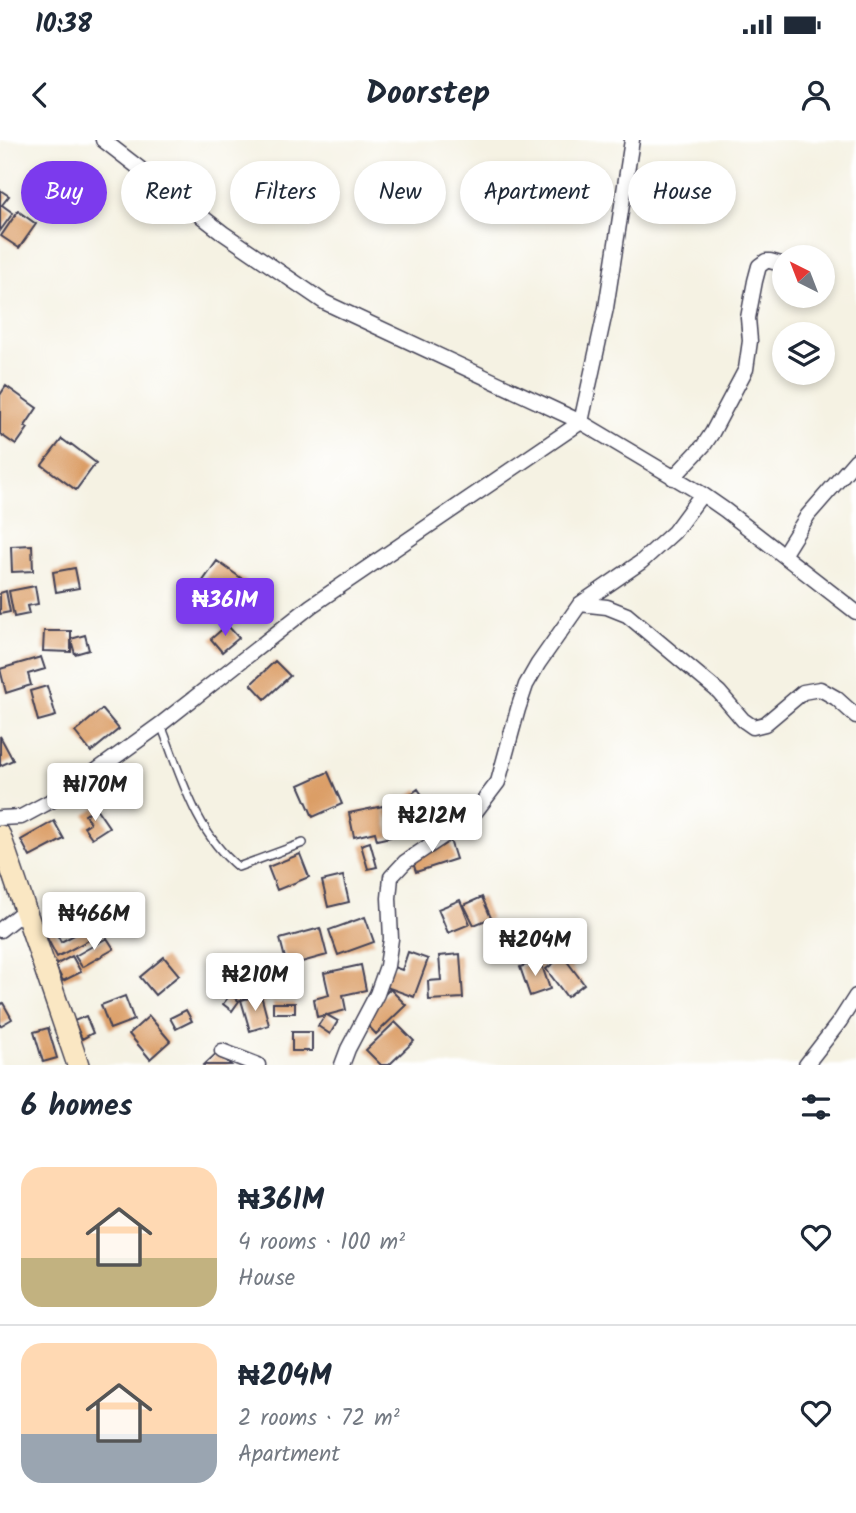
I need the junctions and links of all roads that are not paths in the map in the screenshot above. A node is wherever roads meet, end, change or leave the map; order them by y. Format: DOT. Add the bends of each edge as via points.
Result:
graph roads {
  1 [pos="103,140"];
  2 [pos="632,140"];
  3 [pos="772,262"];
  4 [pos="580,422"];
  5 [pos="856,460"];
  6 [pos="673,478"];
  7 [pos="702,494"];
  8 [pos="783,555"];
  9 [pos="580,604"];
  10 [pos="856,612"];
  11 [pos="856,716"];
  12 [pos="161,724"];
  13 [pos="0,818"];
  14 [pos="0,836"];
  15 [pos="303,843"];
  16 [pos="25,910"];
  17 [pos="0,930"];
  18 [pos="856,996"];
  19 [pos="222,1051"];
  20 [pos="78,1065"];
  21 [pos="258,1065"];
  22 [pos="342,1065"];
  23 [pos="806,1065"];
  1 -- 4 [label="street" via="223,233 324,302"];
  2 -- 4 [label="street" via="606,308"];
  3 -- 6 [label="street" via="760,266 755,281 746,369 704,445"];
  4 -- 6 [label="street"];
  4 -- 12 [label="street" via="311,606"];
  5 -- 8 [label="street" via="808,515"];
  6 -- 7 [label="street"];
  7 -- 8 [label="street"];
  7 -- 9 [label="street" via="674,532 641,562"];
  8 -- 10 [label="street"];
  9 -- 11 [label="street" via="627,615 719,692 753,727 765,724 803,692 820,689"];
  9 -- 22 [label="street" via="526,685 498,782 475,811 391,877 387,966"];
  12 -- 13 [label="street" via="64,794 21,817"];
  12 -- 15 [label="lane" via="194,809 211,838 238,867"];
  14 -- 16 [label="street"];
  16 -- 17 [label="street"];
  16 -- 20 [label="street"];
  18 -- 23 [label="street"];
  19 -- 21 [label="street"];
}
